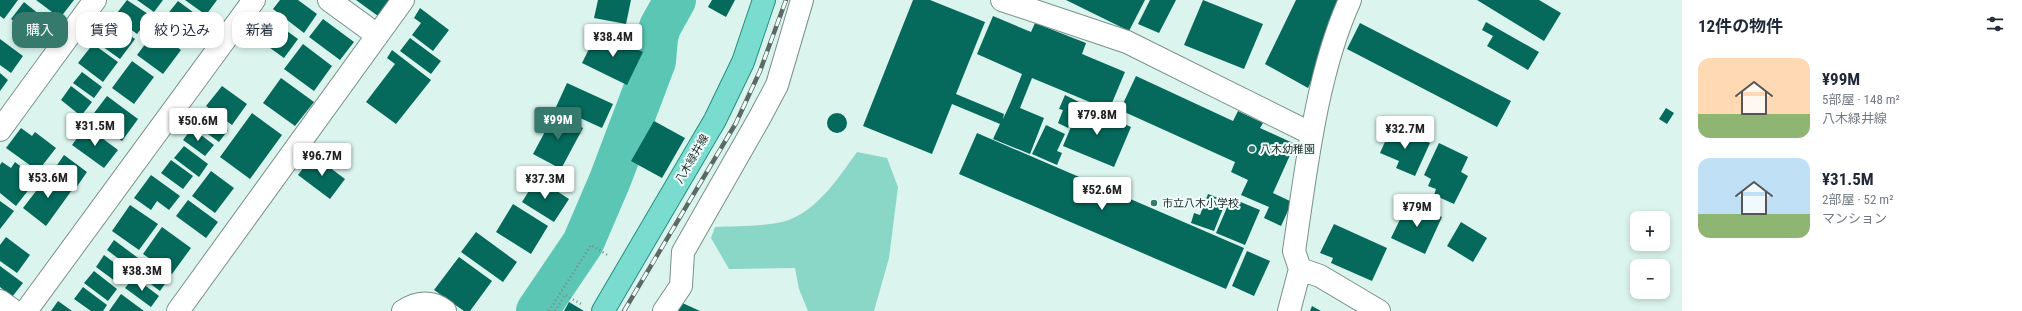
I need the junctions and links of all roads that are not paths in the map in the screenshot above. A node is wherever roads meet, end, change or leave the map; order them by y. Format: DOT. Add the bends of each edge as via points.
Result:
graph roads {
  1 [pos="95,0"];
  2 [pos="254,0"];
  3 [pos="329,0"];
  4 [pos="403,0"];
  5 [pos="764,0"];
  6 [pos="802,0"];
  7 [pos="1002,0"];
  8 [pos="1350,0"];
  9 [pos="377,35"];
  10 [pos="0,130"];
  11 [pos="1312,134"];
  12 [pos="1300,269"];
  13 [pos="0,301"];
  14 [pos="593,309"];
  15 [pos="14,311"];
  16 [pos="26,311"];
  17 [pos="178,311"];
  18 [pos="403,311"];
  19 [pos="445,311"];
  20 [pos="664,311"];
  21 [pos="1289,311"];
  22 [pos="1379,311"];
  1 -- 10 [label="street"];
  2 -- 16 [label="street"];
  3 -- 9 [label="street"];
  4 -- 9 [label="street"];
  5 -- 14 [label="main road, 八木緑井線" via="743,62 715,120 628,268"];
  6 -- 20 [label="street" via="777,85 683,252 681,286"];
  7 -- 11 [label="street" via="1127,42"];
  8 -- 11 [label="street" via="1331,53"];
  9 -- 17 [label="street"];
  11 -- 12 [label="street" via="1294,252"];
  12 -- 21 [label="street"];
  12 -- 22 [label="street" via="1320,276"];
  13 -- 15 [label="street"];
  18 -- 19 [label="street" via="422,303 438,305"];
}
